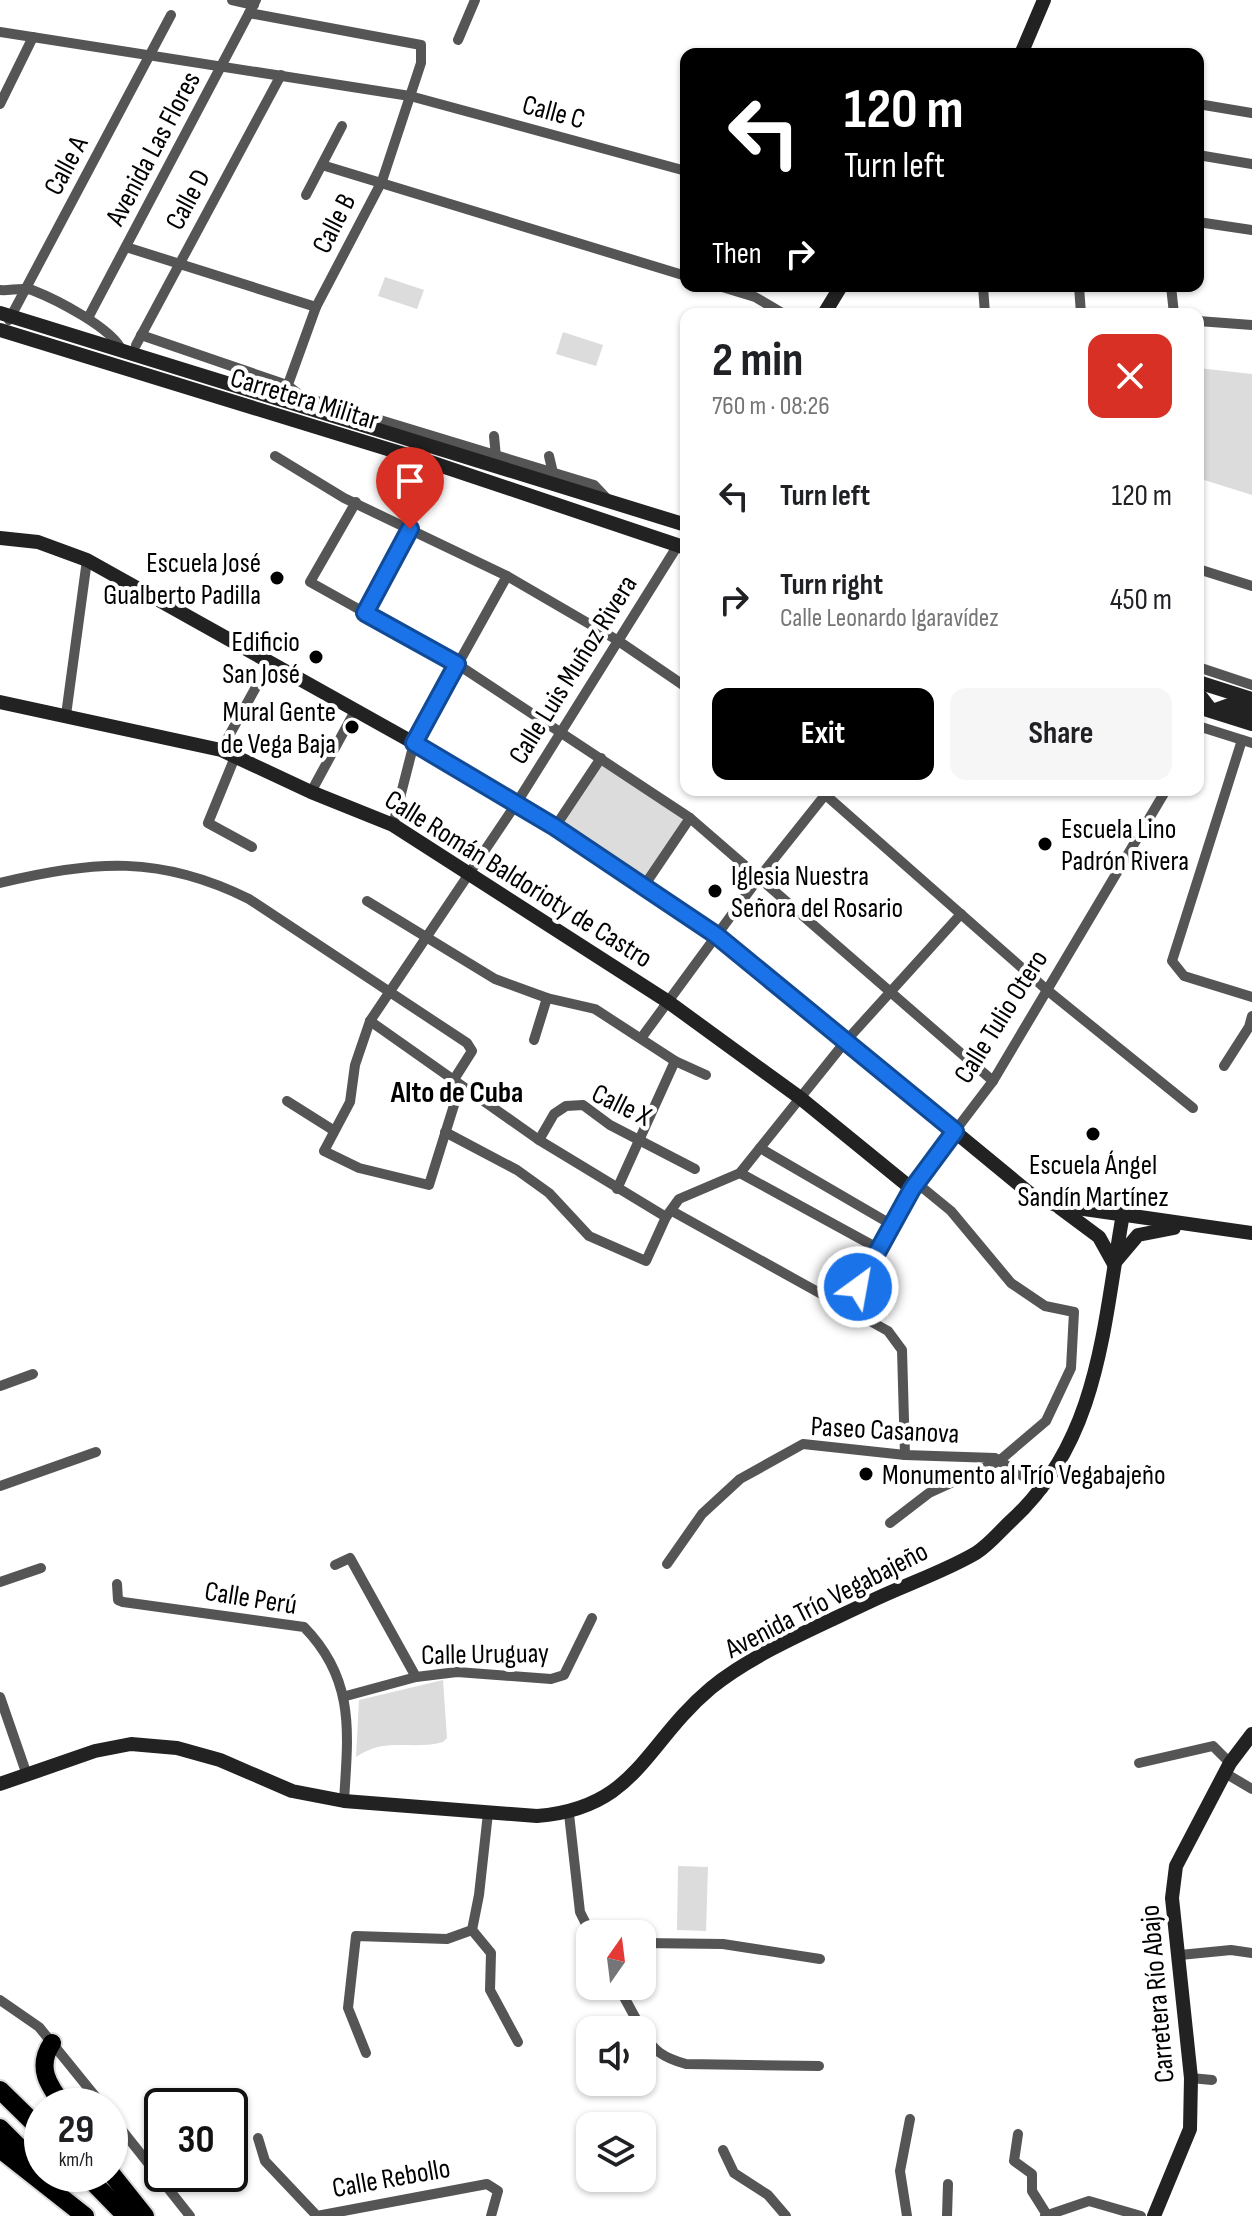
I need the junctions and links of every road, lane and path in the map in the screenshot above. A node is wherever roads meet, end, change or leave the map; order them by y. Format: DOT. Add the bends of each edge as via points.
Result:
graph roads {
  1 [pos="232,0"];
  2 [pos="475,0"];
  3 [pos="1044,0"];
  4 [pos="253,6"];
  5 [pos="171,15"];
  6 [pos="0,32"];
  7 [pos="33,37"];
  8 [pos="458,40"];
  9 [pos="1024,48"];
  10 [pos="151,55"];
  11 [pos="222,68"];
  12 [pos="281,75"];
  13 [pos="410,96"];
  14 [pos="0,104"];
  15 [pos="1204,105"];
  16 [pos="1251,110"];
  17 [pos="342,126"];
  18 [pos="1204,156"];
  19 [pos="1252,164"];
  20 [pos="322,165"];
  21 [pos="680,169"];
  22 [pos="382,181"];
  23 [pos="306,195"];
  24 [pos="1204,223"];
  25 [pos="1252,230"];
  26 [pos="126,247"];
  27 [pos="179,264"];
  28 [pos="680,274"];
  29 [pos="29,289"];
  30 [pos="0,290"];
  31 [pos="739,292"];
  32 [pos="316,307"];
  33 [pos="774,308"];
  34 [pos="6,315"];
  35 [pos="88,318"];
  36 [pos="1204,321"];
  37 [pos="1252,325"];
  38 [pos="1,332"];
  39 [pos="133,344"];
  40 [pos="287,385"];
  41 [pos="282,401"];
  42 [pos="494,436"];
  43 [pos="275,456"];
  44 [pos="549,456"];
  45 [pos="496,457"];
  46 [pos="553,473"];
  47 [pos="356,502"];
  48 [pos="610,502"];
  49 [pos="680,523"];
  50 [pos="410,529"];
  51 [pos="0,538"];
  52 [pos="680,541"];
  53 [pos="680,546"];
  54 [pos="87,560"];
  55 [pos="1204,571"];
  56 [pos="507,576"];
  57 [pos="1252,586"];
  58 [pos="365,613"];
  59 [pos="617,640"];
  60 [pos="270,662"];
  61 [pos="457,664"];
  62 [pos="1204,669"];
  63 [pos="680,683"];
  64 [pos="1204,684"];
  65 [pos="1252,685"];
  66 [pos="1252,699"];
  67 [pos="0,702"];
  68 [pos="1205,709"];
  69 [pos="1252,710"];
  70 [pos="355,711"];
  71 [pos="66,715"];
  72 [pos="1252,724"];
  73 [pos="562,730"];
  74 [pos="1204,731"];
  75 [pos="1247,741"];
  76 [pos="414,743"];
  77 [pos="228,753"];
  78 [pos="601,758"];
  79 [pos="311,792"];
  80 [pos="821,796"];
  81 [pos="831,796"];
  82 [pos="1162,796"];
  83 [pos="516,804"];
  84 [pos="690,818"];
  85 [pos="393,825"];
  86 [pos="555,827"];
  87 [pos="252,847"];
  88 [pos="469,874"];
  89 [pos="758,879"];
  90 [pos="0,883"];
  91 [pos="644,886"];
  92 [pos="367,901"];
  93 [pos="961,914"];
  94 [pos="716,935"];
  95 [pos="427,940"];
  96 [pos="1047,990"];
  97 [pos="391,991"];
  98 [pos="889,993"];
  99 [pos="1252,997"];
  100 [pos="547,998"];
  101 [pos="667,1001"];
  102 [pos="1252,1016"];
  103 [pos="370,1021"];
  104 [pos="642,1037"];
  105 [pos="534,1040"];
  106 [pos="845,1042"];
  107 [pos="675,1061"];
  108 [pos="1224,1066"];
  109 [pos="706,1075"];
  110 [pos="993,1081"];
  111 [pos="457,1084"];
  112 [pos="799,1097"];
  113 [pos="287,1101"];
  114 [pos="1193,1108"];
  115 [pos="333,1130"];
  116 [pos="955,1131"];
  117 [pos="445,1132"];
  118 [pos="639,1139"];
  119 [pos="539,1140"];
  120 [pos="760,1148"];
  121 [pos="695,1169"];
  122 [pos="740,1173"];
  123 [pos="915,1186"];
  124 [pos="617,1189"];
  125 [pos="1056,1205"];
  126 [pos="669,1214"];
  127 [pos="1123,1214"];
  128 [pos="894,1226"];
  129 [pos="1213,1227"];
  130 [pos="1252,1233"];
  131 [pos="881,1250"];
  132 [pos="1114,1264"];
  133 [pos="847,1306"];
  134 [pos="33,1374"];
  135 [pos="0,1386"];
  136 [pos="96,1452"];
  137 [pos="905,1455"];
  138 [pos="999,1461"];
  139 [pos="0,1486"];
  140 [pos="1043,1489"];
  141 [pos="890,1523"];
  142 [pos="667,1564"];
  143 [pos="335,1565"];
  144 [pos="41,1568"];
  145 [pos="0,1582"];
  146 [pos="117,1584"];
  147 [pos="592,1618"];
  148 [pos="416,1677"];
  149 [pos="346,1696"];
  150 [pos="0,1697"];
  151 [pos="1252,1734"];
  152 [pos="1139,1763"];
  153 [pos="1227,1768"];
  154 [pos="27,1775"];
  155 [pos="0,1784"];
  156 [pos="1252,1789"];
  157 [pos="344,1801"];
  158 [pos="488,1813"];
  159 [pos="569,1814"];
  160 [pos="584,1920"];
  161 [pos="472,1930"];
  162 [pos="656,1943"];
  163 [pos="1252,1953"];
  164 [pos="1180,1955"];
  165 [pos="820,1959"];
  166 [pos="0,2000"];
  167 [pos="518,2042"];
  168 [pos="52,2043"];
  169 [pos="656,2051"];
  170 [pos="366,2053"];
  171 [pos="819,2066"];
  172 [pos="1191,2078"];
  173 [pos="1212,2080"];
  174 [pos="54,2088"];
  175 [pos="88,2088"];
  176 [pos="0,2090"];
  177 [pos="24,2113"];
  178 [pos="910,2119"];
  179 [pos="0,2128"];
  180 [pos="1018,2134"];
  181 [pos="128,2138"];
  182 [pos="258,2138"];
  183 [pos="0,2149"];
  184 [pos="723,2150"];
  185 [pos="24,2152"];
  186 [pos="948,2184"];
  187 [pos="64,2192"];
  188 [pos="103,2192"];
  189 [pos="126,2192"];
  190 [pos="1046,2215"];
  191 [pos="87,2216"];
  192 [pos="126,2216"];
  193 [pos="145,2216"];
  194 [pos="190,2216"];
  195 [pos="491,2216"];
  196 [pos="786,2216"];
  197 [pos="907,2216"];
  198 [pos="947,2216"];
  199 [pos="1141,2216"];
  200 [pos="1154,2216"];
  1 -- 4 [label="street"];
  2 -- 8 [label="street"];
  3 -- 9 [label="street"];
  4 -- 11 [label="street, Avenida Las Flores"];
  4 -- 13 [label="street, Calle B" via="421,45"];
  5 -- 10 [label="street, Calle A"];
  6 -- 7 [label="street"];
  7 -- 10 [label="street"];
  7 -- 14 [label="street"];
  10 -- 11 [label="street, Calle C"];
  10 -- 29 [label="street, Calle A"];
  11 -- 12 [label="street, Calle C"];
  11 -- 26 [label="street, Avenida Las Flores"];
  12 -- 13 [label="street, Calle C"];
  12 -- 27 [label="street, Calle D"];
  13 -- 21 [label="street, Calle C"];
  13 -- 22 [label="street, Calle B"];
  15 -- 16 [label="street"];
  17 -- 20 [label="street"];
  18 -- 19 [label="street"];
  20 -- 22 [label="street"];
  20 -- 23 [label="street"];
  22 -- 28 [label="street"];
  22 -- 32 [label="street, Calle B"];
  24 -- 25 [label="street"];
  26 -- 27 [label="street"];
  26 -- 35 [label="street, Avenida Las Flores"];
  27 -- 32 [label="street"];
  27 -- 39 [label="street, Calle D"];
  29 -- 30 [label="street"];
  29 -- 34 [label="street, Calle A"];
  29 -- 35 [label="street"];
  31 -- 33 [label="street"];
  32 -- 40 [label="street, Calle B"];
  34 -- 38 [label="street, Calle A"];
  34 -- 39 [label="street, Carretera Militar"];
  35 -- 39 [label="street" via="120,344"];
  36 -- 37 [label="street"];
  38 -- 52 [label="street, Carretera Militar"];
  39 -- 40 [label="street"];
  39 -- 41 [label="street, Carretera Militar"];
  40 -- 41 [label="street, Calle B"];
  40 -- 45 [label="street" via="301,396"];
  41 -- 48 [label="street, Carretera Militar"];
  42 -- 45 [label="street"];
  43 -- 47 [label="street"];
  44 -- 46 [label="street"];
  45 -- 46 [label="street"];
  46 -- 48 [label="street" via="594,485"];
  47 -- 50 [label="street"];
  47 -- 58 [label="street" via="310,582"];
  48 -- 49 [label="street, Carretera Militar"];
  50 -- 56 [label="street"];
  50 -- 58 [label="street"];
  51 -- 54 [label="street" via="38,542"];
  53 -- 59 [label="street, Calle Luis Muñoz Rivera"];
  54 -- 60 [label="street"];
  54 -- 71 [label="street"];
  55 -- 57 [label="street"];
  56 -- 59 [label="street"];
  56 -- 61 [label="street"];
  58 -- 61 [label="street"];
  59 -- 63 [label="street"];
  59 -- 73 [label="street, Calle Luis Muñoz Rivera"];
  60 -- 70 [label="street"];
  60 -- 77 [label="street"];
  61 -- 73 [label="street"];
  61 -- 76 [label="street"];
  62 -- 65 [label="street"];
  64 -- 66 [label="street"];
  67 -- 71 [label="street, Calle Román Baldorioty de Castro"];
  68 -- 69 [label="street" via="1232,704"];
  68 -- 72 [label="street"];
  70 -- 76 [label="street"];
  70 -- 79 [label="street"];
  71 -- 77 [label="street, Calle Román Baldorioty de Castro"];
  73 -- 78 [label="street"];
  73 -- 83 [label="street, Calle Luis Muñoz Rivera"];
  74 -- 75 [label="street"];
  75 -- 99 [label="street" via="1172,961 1184,976"];
  76 -- 83 [label="street"];
  76 -- 85 [label="street"];
  77 -- 79 [label="street, Calle Román Baldorioty de Castro"];
  77 -- 87 [label="street" via="208,823"];
  78 -- 84 [label="street"];
  78 -- 86 [label="street"];
  79 -- 85 [label="street, Calle Román Baldorioty de Castro"];
  80 -- 89 [label="street"];
  81 -- 93 [label="street"];
  82 -- 96 [label="street, Calle Tulio Otero"];
  83 -- 86 [label="street"];
  83 -- 88 [label="street, Calle Luis Muñoz Rivera"];
  84 -- 89 [label="street"];
  84 -- 91 [label="street"];
  85 -- 88 [label="street, Calle Román Baldorioty de Castro"];
  86 -- 91 [label="street"];
  88 -- 95 [label="street, Calle Luis Muñoz Rivera"];
  88 -- 101 [label="street, Calle Román Baldorioty de Castro"];
  89 -- 94 [label="street"];
  89 -- 98 [label="street"];
  90 -- 97 [label="street" via="103,864 146,865 193,875 249,899"];
  91 -- 94 [label="street"];
  92 -- 95 [label="street"];
  93 -- 96 [label="street"];
  93 -- 98 [label="street"];
  94 -- 101 [label="street"];
  94 -- 106 [label="street"];
  95 -- 97 [label="street, Calle Luis Muñoz Rivera"];
  95 -- 100 [label="street" via="495,979"];
  96 -- 110 [label="street, Calle Tulio Otero"];
  96 -- 114 [label="street"];
  97 -- 103 [label="street, Calle Luis Muñoz Rivera"];
  97 -- 111 [label="street" via="467,1043 472,1051"];
  98 -- 106 [label="street"];
  98 -- 110 [label="street"];
  100 -- 104 [label="street" via="595,1009"];
  100 -- 105 [label="street"];
  101 -- 104 [label="street"];
  101 -- 112 [label="street, Calle Román Baldorioty de Castro"];
  102 -- 108 [label="street"];
  103 -- 111 [label="street"];
  103 -- 115 [label="street, Calle Luis Muñoz Rivera" via="355,1065 350,1102"];
  104 -- 107 [label="street"];
  106 -- 112 [label="street"];
  106 -- 116 [label="street"];
  107 -- 109 [label="street"];
  107 -- 118 [label="street"];
  110 -- 116 [label="street, Calle Tulio Otero"];
  111 -- 117 [label="street"];
  111 -- 119 [label="street"];
  112 -- 120 [label="street"];
  112 -- 123 [label="street, Calle Román Baldorioty de Castro"];
  113 -- 115 [label="street"];
  115 -- 117 [label="street, Calle Luis Muñoz Rivera" via="324,1151 359,1168 429,1185"];
  116 -- 123 [label="street, Calle Tulio Otero"];
  116 -- 125 [label="street" via="1033,1196"];
  117 -- 126 [label="street" via="549,1193 589,1236 646,1261"];
  118 -- 119 [label="street, Calle X" via="583,1105 566,1106 554,1114"];
  118 -- 121 [label="street, Calle X"];
  118 -- 124 [label="street"];
  119 -- 124 [label="street"];
  120 -- 122 [label="street"];
  120 -- 128 [label="street"];
  122 -- 126 [label="street" via="679,1199"];
  122 -- 131 [label="street"];
  123 -- 128 [label="street, Calle Tulio Otero"];
  123 -- 138 [label="street" via="951,1211 1011,1283 1045,1306 1074,1312 1071,1368 1046,1421"];
  124 -- 126 [label="street"];
  125 -- 127 [label="street"];
  125 -- 132 [label="street" via="1099,1237"];
  126 -- 133 [label="street"];
  127 -- 129 [label="street"];
  127 -- 132 [label="street, Avenida Trío Vegabajeño"];
  128 -- 131 [label="street, Calle Tulio Otero"];
  129 -- 130 [label="street"];
  129 -- 132 [label="street" via="1156,1229 1138,1235"];
  131 -- 133 [label="street, Calle Tulio Otero"];
  132 -- 140 [label="street, Avenida Trío Vegabajeño" via="1085,1408 1062,1462"];
  133 -- 137 [label="street" via="888,1331 902,1350"];
  134 -- 135 [label="street"];
  136 -- 139 [label="street"];
  137 -- 138 [label="street, Paseo Casanova"];
  137 -- 142 [label="street, Paseo Casanova" via="803,1444 740,1479 702,1514"];
  138 -- 140 [label="street, Paseo Casanova"];
  138 -- 141 [label="street" via="929,1493"];
  140 -- 159 [label="street, Avenida Trío Vegabajeño" via="977,1552 789,1641 711,1688 621,1786 595,1805"];
  143 -- 148 [label="street" via="350,1558"];
  144 -- 145 [label="street"];
  146 -- 149 [label="street, Calle Perú" via="118,1600 123,1602 304,1627 317,1640"];
  147 -- 148 [label="street, Calle Uruguay" via="564,1675 551,1679 457,1672"];
  148 -- 149 [label="street, Calle Uruguay"];
  149 -- 157 [label="street, Calle Perú"];
  150 -- 154 [label="street"];
  151 -- 153 [label="street, Carretera Río Abajo"];
  152 -- 153 [label="street" via="1213,1746"];
  153 -- 156 [label="street"];
  153 -- 164 [label="street, Carretera Río Abajo" via="1176,1866 1172,1898"];
  154 -- 155 [label="street, Avenida Trío Vegabajeño"];
  154 -- 157 [label="street, Avenida Trío Vegabajeño" via="131,1744 177,1748 292,1791"];
  157 -- 158 [label="street, Avenida Trío Vegabajeño"];
  158 -- 159 [label="street, Avenida Trío Vegabajeño"];
  158 -- 161 [label="street"];
  159 -- 160 [label="street"];
  161 -- 167 [label="street" via="491,1953 490,1990"];
  161 -- 170 [label="street" via="447,1939 356,1936 348,2008"];
  162 -- 165 [label="street" via="723,1944"];
  163 -- 164 [label="street"];
  164 -- 172 [label="street, Carretera Río Abajo"];
  166 -- 168 [label="street" via="39,2027"];
  168 -- 174 [label="highway" via="43,2070"];
  168 -- 175 [label="street"];
  169 -- 171 [label="street" via="686,2064"];
  172 -- 173 [label="street"];
  172 -- 200 [label="street, Carretera Río Abajo" via="1190,2129"];
  176 -- 177 [label="highway"];
  178 -- 197 [label="street" via="900,2171"];
  179 -- 185 [label="highway"];
  180 -- 190 [label="street" via="1014,2161 1032,2174 1032,2191"];
  181 -- 194 [label="street"];
  182 -- 195 [label="street, Calle Rebollo" via="265,2161 317,2216 487,2184 498,2191"];
  183 -- 191 [label="highway"];
  184 -- 196 [label="street" via="734,2173 768,2195"];
  186 -- 198 [label="street"];
  187 -- 191 [label="highway"];
  188 -- 192 [label="highway"];
  189 -- 193 [label="highway"];
  190 -- 199 [label="street" via="1089,2201"];
}
